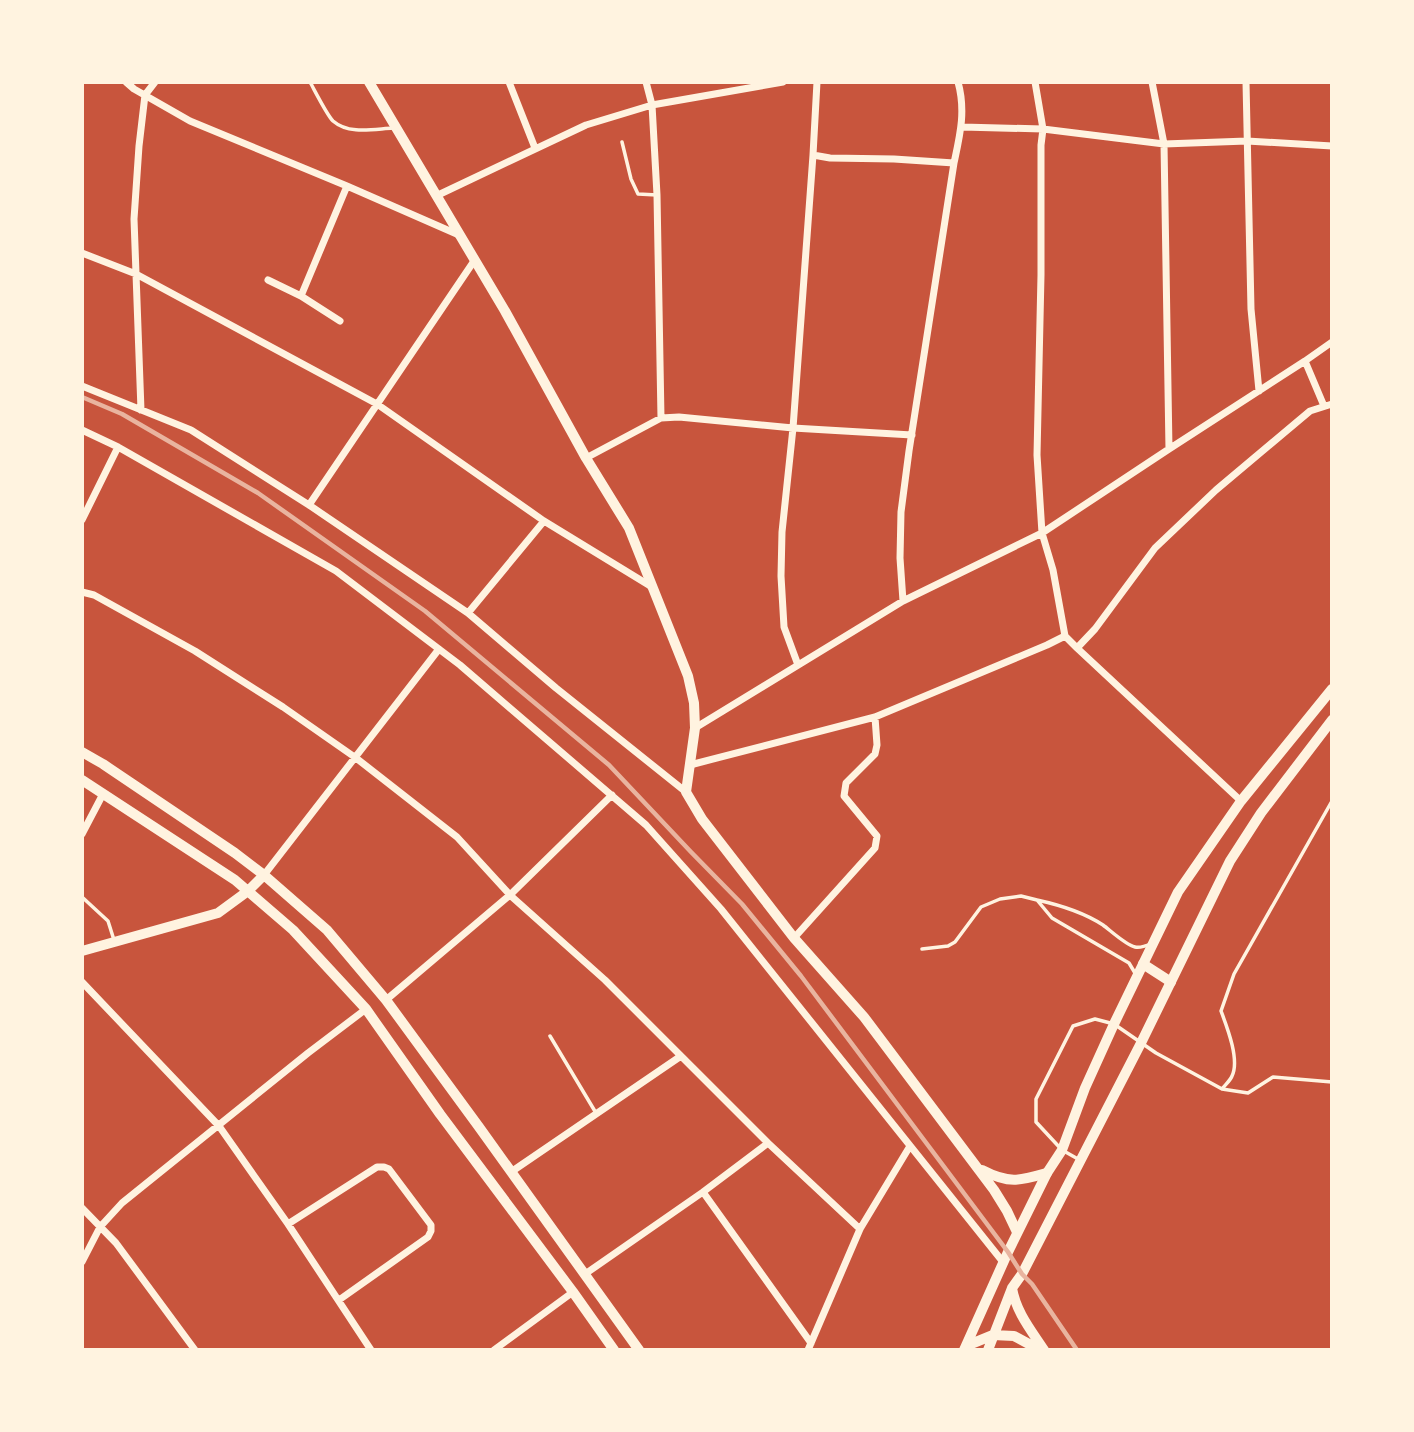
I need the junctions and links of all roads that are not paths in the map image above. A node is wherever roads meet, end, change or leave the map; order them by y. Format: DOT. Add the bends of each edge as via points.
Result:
graph roads {
  1 [pos="127,82"];
  2 [pos="155,82"];
  3 [pos="310,82"];
  4 [pos="369,82"];
  5 [pos="509,82"];
  6 [pos="646,82"];
  7 [pos="783,82"];
  8 [pos="817,82"];
  9 [pos="958,82"];
  10 [pos="1035,82"];
  11 [pos="1152,82"];
  12 [pos="1246,82"];
  13 [pos="145,95"];
  14 [pos="652,105"];
  15 [pos="962,127"];
  16 [pos="396,128"];
  17 [pos="1042,129"];
  18 [pos="1247,141"];
  19 [pos="622,142"];
  20 [pos="1164,144"];
  21 [pos="535,148"];
  22 [pos="1331,148"];
  23 [pos="813,155"];
  24 [pos="954,163"];
  25 [pos="347,186"];
  26 [pos="657,195"];
  27 [pos="436,196"];
  28 [pos="460,235"];
  29 [pos="82,253"];
  30 [pos="474,261"];
  31 [pos="136,274"];
  32 [pos="268,280"];
  33 [pos="301,296"];
  34 [pos="340,321"];
  35 [pos="1332,342"];
  36 [pos="1305,361"];
  37 [pos="82,386"];
  38 [pos="1259,391"];
  39 [pos="377,404"];
  40 [pos="1328,405"];
  41 [pos="141,410"];
  42 [pos="661,418"];
  43 [pos="793,428"];
  44 [pos="82,430"];
  45 [pos="912,435"];
  46 [pos="118,447"];
  47 [pos="1168,449"];
  48 [pos="586,458"];
  49 [pos="309,505"];
  50 [pos="82,520"];
  51 [pos="544,521"];
  52 [pos="1042,533"];
  53 [pos="653,587"];
  54 [pos="82,592"];
  55 [pos="903,601"];
  56 [pos="468,613"];
  57 [pos="1065,636"];
  58 [pos="1077,648"];
  59 [pos="439,649"];
  60 [pos="798,665"];
  61 [pos="1332,689"];
  62 [pos="875,717"];
  63 [pos="1332,720"];
  64 [pos="695,729"];
  65 [pos="82,752"];
  66 [pos="356,758"];
  67 [pos="690,765"];
  68 [pos="82,780"];
  69 [pos="686,792"];
  70 [pos="103,794"];
  71 [pos="612,795"];
  72 [pos="1332,801"];
  73 [pos="1241,802"];
  74 [pos="82,834"];
  75 [pos="264,875"];
  76 [pos="248,891"];
  77 [pos="510,895"];
  78 [pos="82,897"];
  79 [pos="1037,900"];
  80 [pos="794,938"];
  81 [pos="115,942"];
  82 [pos="1153,944"];
  83 [pos="922,948"];
  84 [pos="82,951"];
  85 [pos="1143,964"];
  86 [pos="1137,977"];
  87 [pos="82,982"];
  88 [pos="1171,982"];
  89 [pos="386,1000"];
  90 [pos="366,1009"];
  91 [pos="1114,1024"];
  92 [pos="550,1036"];
  93 [pos="1141,1044"];
  94 [pos="681,1056"];
  95 [pos="1332,1082"];
  96 [pos="1222,1089"];
  97 [pos="596,1113"];
  98 [pos="219,1126"];
  99 [pos="768,1143"];
  100 [pos="910,1146"];
  101 [pos="1062,1150"];
  102 [pos="1080,1160"];
  103 [pos="976,1166"];
  104 [pos="511,1172"];
  105 [pos="1047,1173"];
  106 [pos="704,1192"];
  107 [pos="82,1208"];
  108 [pos="288,1224"];
  109 [pos="100,1227"];
  110 [pos="860,1229"];
  111 [pos="1017,1232"];
  112 [pos="82,1262"];
  113 [pos="1003,1262"];
  114 [pos="585,1274"];
  115 [pos="1012,1288"];
  116 [pos="573,1292"];
  117 [pos="339,1300"];
  118 [pos="993,1335"];
  119 [pos="809,1347"];
  120 [pos="965,1348"];
  121 [pos="195,1350"];
  122 [pos="371,1350"];
  123 [pos="494,1350"];
  124 [pos="614,1350"];
  125 [pos="639,1350"];
  126 [pos="988,1350"];
  127 [pos="1042,1350"];
  1 -- 13 [label="street"];
  2 -- 13 [label="street"];
  3 -- 16 [label="lane" via="333,121 351,130"];
  4 -- 16 [label="main road"];
  5 -- 21 [label="street"];
  6 -- 14 [label="street"];
  7 -- 14 [label="street"];
  8 -- 23 [label="street"];
  9 -- 15 [label="street"];
  10 -- 17 [label="street"];
  11 -- 20 [label="street"];
  12 -- 18 [label="street"];
  13 -- 25 [label="street" via="190,121"];
  13 -- 31 [label="street" via="134,219"];
  14 -- 21 [label="street" via="586,125"];
  14 -- 26 [label="street"];
  15 -- 17 [label="street"];
  15 -- 24 [label="street"];
  16 -- 27 [label="main road"];
  17 -- 20 [label="street"];
  17 -- 52 [label="street" via="1037,456"];
  18 -- 20 [label="street"];
  18 -- 22 [label="street"];
  18 -- 38 [label="street" via="1251,309"];
  19 -- 26 [label="lane" via="638,194"];
  20 -- 47 [label="street"];
  21 -- 27 [label="street"];
  23 -- 24 [label="street"];
  23 -- 43 [label="street"];
  24 -- 45 [label="street"];
  25 -- 28 [label="street"];
  25 -- 33 [label="street"];
  26 -- 42 [label="street"];
  27 -- 28 [label="main road"];
  28 -- 30 [label="main road"];
  29 -- 31 [label="street"];
  30 -- 39 [label="street"];
  30 -- 48 [label="main road"];
  31 -- 39 [label="street"];
  31 -- 41 [label="street"];
  32 -- 33 [label="street"];
  33 -- 34 [label="street"];
  35 -- 36 [label="street"];
  36 -- 38 [label="street"];
  36 -- 40 [label="street"];
  37 -- 41 [label="street"];
  38 -- 47 [label="street"];
  39 -- 49 [label="street"];
  39 -- 51 [label="street"];
  40 -- 58 [label="street" via="1310,411 1155,548"];
  41 -- 49 [label="street" via="191,430"];
  42 -- 43 [label="street"];
  42 -- 48 [label="street"];
  43 -- 45 [label="street"];
  43 -- 60 [label="street" via="781,576 784,626"];
  44 -- 46 [label="street"];
  45 -- 55 [label="street" via="901,512"];
  46 -- 50 [label="street"];
  46 -- 59 [label="street" via="335,571"];
  47 -- 52 [label="street"];
  48 -- 53 [label="main road" via="629,528"];
  49 -- 56 [label="street"];
  51 -- 53 [label="street"];
  51 -- 56 [label="street"];
  52 -- 55 [label="street"];
  52 -- 57 [label="street"];
  53 -- 64 [label="main road" via="688,676"];
  54 -- 66 [label="street" via="195,651"];
  55 -- 60 [label="street"];
  56 -- 69 [label="street"];
  57 -- 58 [label="street"];
  57 -- 62 [label="street"];
  58 -- 73 [label="street"];
  59 -- 66 [label="street"];
  59 -- 71 [label="street"];
  60 -- 64 [label="street"];
  61 -- 73 [label="main road"];
  62 -- 67 [label="street"];
  62 -- 80 [label="street" via="875,754 846,783 844,796 877,836 875,848"];
  63 -- 88 [label="main road" via="1230,861"];
  64 -- 67 [label="main road"];
  65 -- 75 [label="main road"];
  66 -- 75 [label="street"];
  66 -- 77 [label="street" via="457,837"];
  67 -- 69 [label="main road"];
  68 -- 70 [label="main road"];
  69 -- 80 [label="main road"];
  70 -- 74 [label="street"];
  70 -- 76 [label="main road"];
  71 -- 77 [label="street"];
  71 -- 100 [label="street" via="646,825 721,909"];
  72 -- 96 [label="lane" via="1234,974 1221,1011 1235,1059 1233,1076"];
  73 -- 82 [label="main road" via="1178,892"];
  75 -- 76 [label="main road"];
  75 -- 89 [label="main road" via="327,930"];
  76 -- 81 [label="main road" via="218,914"];
  76 -- 90 [label="main road" via="293,930"];
  77 -- 89 [label="street"];
  77 -- 94 [label="street"];
  78 -- 81 [label="lane" via="108,920"];
  79 -- 82 [label="lane" via="1101,923 1133,947"];
  79 -- 83 [label="lane" via="1021,896 981,906 955,942"];
  79 -- 86 [label="lane" via="1052,918 1129,964"];
  80 -- 103 [label="main road" via="864,1017"];
  81 -- 84 [label="main road"];
  82 -- 85 [label="main road"];
  85 -- 86 [label="main road"];
  85 -- 88 [label="main road"];
  86 -- 91 [label="main road"];
  87 -- 98 [label="street"];
  88 -- 93 [label="main road"];
  89 -- 104 [label="main road"];
  90 -- 98 [label="street"];
  90 -- 116 [label="main road"];
  91 -- 93 [label="lane"];
  91 -- 101 [label="main road"];
  91 -- 101 [label="lane" via="1095,1019 1073,1026 1036,1099 1036,1122"];
  92 -- 97 [label="lane"];
  93 -- 96 [label="lane"];
  93 -- 102 [label="main road"];
  94 -- 97 [label="street"];
  94 -- 99 [label="street"];
  95 -- 96 [label="lane" via="1273,1077 1248,1093"];
  97 -- 104 [label="street"];
  98 -- 108 [label="street"];
  98 -- 109 [label="street" via="122,1203"];
  99 -- 106 [label="street"];
  99 -- 110 [label="street"];
  100 -- 110 [label="street"];
  100 -- 113 [label="street"];
  101 -- 102 [label="lane"];
  101 -- 105 [label="main road"];
  102 -- 115 [label="main road"];
  103 -- 105 [label="main road" via="1008,1180"];
  103 -- 111 [label="main road"];
  104 -- 114 [label="main road"];
  105 -- 111 [label="main road"];
  106 -- 114 [label="street"];
  106 -- 119 [label="street"];
  107 -- 109 [label="street"];
  108 -- 117 [label="street"];
  108 -- 117 [label="street" via="377,1167 384,1167 430,1225 428,1237"];
  109 -- 112 [label="street"];
  109 -- 121 [label="street"];
  110 -- 119 [label="street"];
  111 -- 113 [label="main road"];
  113 -- 120 [label="main road"];
  114 -- 125 [label="main road"];
  115 -- 118 [label="main road"];
  115 -- 127 [label="main road" via="1019,1312"];
  116 -- 123 [label="street"];
  116 -- 124 [label="main road"];
  117 -- 122 [label="street"];
  118 -- 120 [label="main road"];
  118 -- 126 [label="main road"];
  118 -- 127 [label="main road" via="1014,1336"];
}
